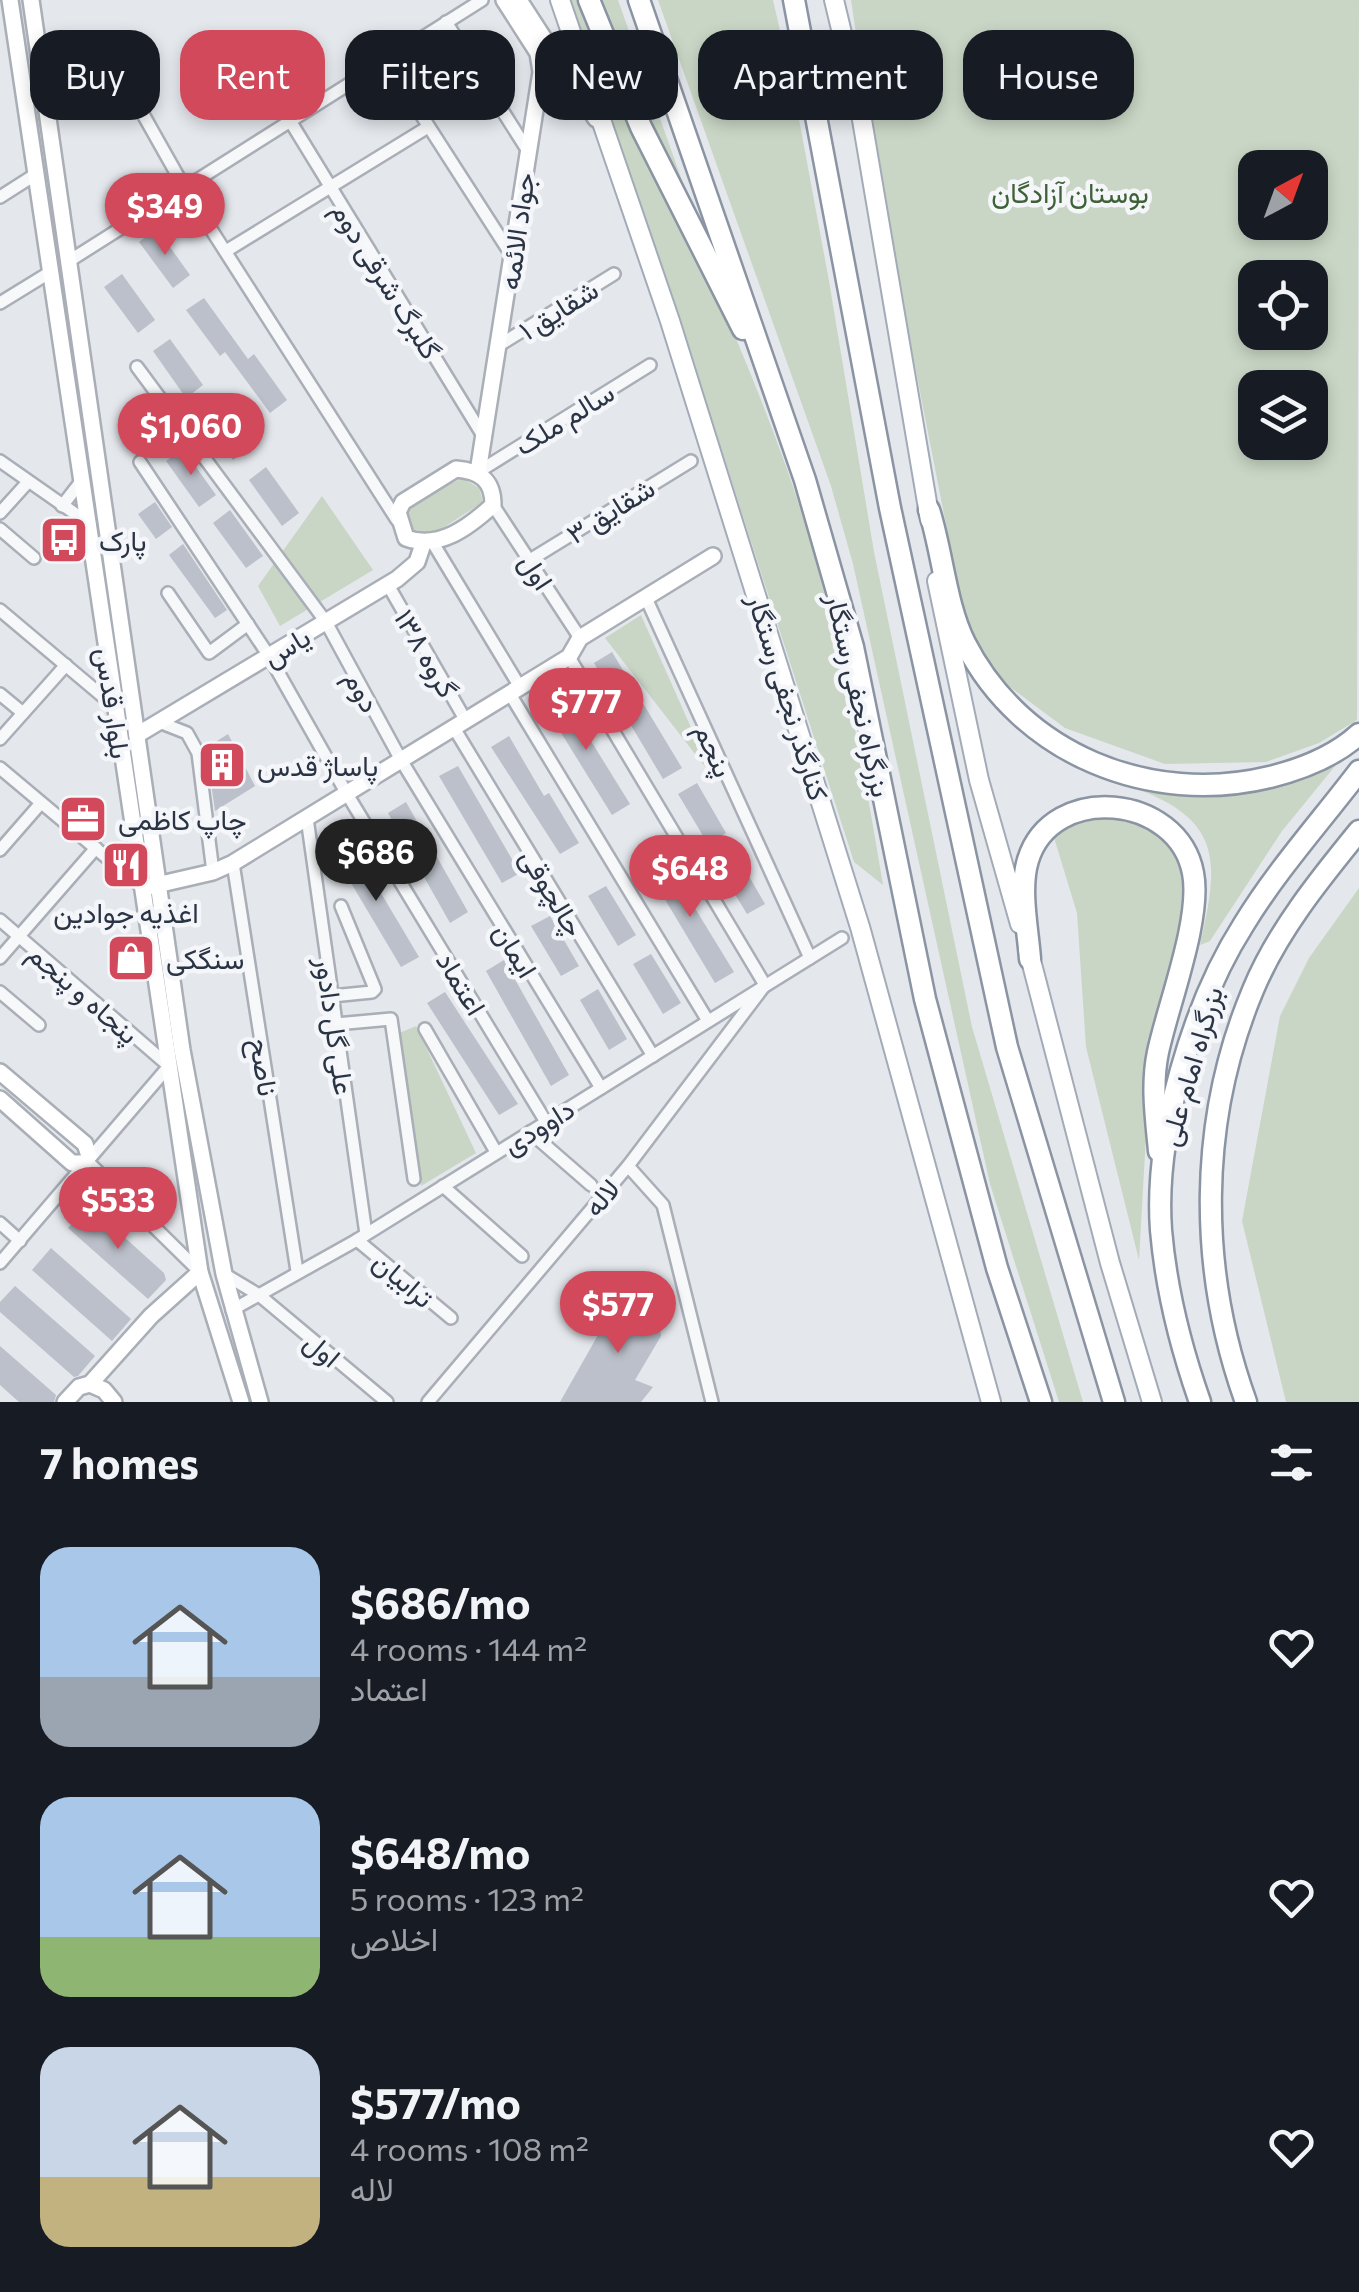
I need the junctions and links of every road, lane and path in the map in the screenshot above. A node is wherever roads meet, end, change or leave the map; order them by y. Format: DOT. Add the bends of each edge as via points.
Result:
graph roads {
  1 [pos="10,0"];
  2 [pos="32,0"];
  3 [pos="482,0"];
  4 [pos="504,0"];
  5 [pos="520,0"];
  6 [pos="560,0"];
  7 [pos="589,0"];
  8 [pos="639,0"];
  9 [pos="794,0"];
  10 [pos="834,0"];
  11 [pos="446,22"];
  12 [pos="433,30"];
  13 [pos="146,120"];
  14 [pos="289,120"];
  15 [pos="424,120"];
  16 [pos="428,126"];
  17 [pos="607,137"];
  18 [pos="528,152"];
  19 [pos="33,176"];
  20 [pos="330,187"];
  21 [pos="184,188"];
  22 [pos="0,197"];
  23 [pos="226,251"];
  24 [pos="512,256"];
  25 [pos="69,261"];
  26 [pos="52,271"];
  27 [pos="614,274"];
  28 [pos="0,304"];
  29 [pos="501,344"];
  30 [pos="650,365"];
  31 [pos="137,367"];
  32 [pos="774,388"];
  33 [pos="485,439"];
  34 [pos="690,460"];
  35 [pos="0,461"];
  36 [pos="140,462"];
  37 [pos="478,472"];
  38 [pos="83,479"];
  39 [pos="28,482"];
  40 [pos="493,505"];
  41 [pos="62,506"];
  42 [pos="929,510"];
  43 [pos="0,513"];
  44 [pos="90,524"];
  45 [pos="399,524"];
  46 [pos="0,529"];
  47 [pos="428,544"];
  48 [pos="713,556"];
  49 [pos="34,558"];
  50 [pos="530,560"];
  51 [pos="388,585"];
  52 [pos="168,593"];
  53 [pos="646,598"];
  54 [pos="3,618"];
  55 [pos="326,622"];
  56 [pos="248,624"];
  57 [pos="580,638"];
  58 [pos="269,656"];
  59 [pos="569,657"];
  60 [pos="66,665"];
  61 [pos="515,690"];
  62 [pos="0,694"];
  63 [pos="113,705"];
  64 [pos="23,713"];
  65 [pos="159,722"];
  66 [pos="460,724"];
  67 [pos="1359,734"];
  68 [pos="137,735"];
  69 [pos="0,739"];
  70 [pos="401,760"];
  71 [pos="0,768"];
  72 [pos="1359,771"];
  73 [pos="347,794"];
  74 [pos="41,803"];
  75 [pos="307,818"];
  76 [pos="1359,831"];
  77 [pos="96,848"];
  78 [pos="0,850"];
  79 [pos="233,863"];
  80 [pos="212,872"];
  81 [pos="150,887"];
  82 [pos="342,906"];
  83 [pos="0,920"];
  84 [pos="18,936"];
  85 [pos="842,938"];
  86 [pos="0,958"];
  87 [pos="810,958"];
  88 [pos="1030,959"];
  89 [pos="765,986"];
  90 [pos="0,992"];
  91 [pos="332,996"];
  92 [pos="708,1021"];
  93 [pos="336,1024"];
  94 [pos="39,1025"];
  95 [pos="425,1029"];
  96 [pos="652,1056"];
  97 [pos="169,1066"];
  98 [pos="0,1072"];
  99 [pos="601,1088"];
  100 [pos="0,1099"];
  101 [pos="546,1122"];
  102 [pos="530,1132"];
  103 [pos="496,1152"];
  104 [pos="86,1160"];
  105 [pos="628,1166"];
  106 [pos="1162,1174"];
  107 [pos="414,1179"];
  108 [pos="591,1184"];
  109 [pos="444,1186"];
  110 [pos="0,1224"];
  111 [pos="361,1237"];
  112 [pos="20,1241"];
  113 [pos="522,1256"];
  114 [pos="0,1262"];
  115 [pos="200,1272"];
  116 [pos="297,1272"];
  117 [pos="224,1274"];
  118 [pos="259,1296"];
  119 [pos="232,1310"];
  120 [pos="451,1318"];
  121 [pos="90,1384"];
  122 [pos="66,1402"];
  123 [pos="114,1402"];
  124 [pos="240,1402"];
  125 [pos="260,1402"];
  126 [pos="387,1402"];
  127 [pos="428,1402"];
  128 [pos="712,1402"];
  129 [pos="990,1402"];
  130 [pos="1040,1402"];
  131 [pos="1114,1402"];
  132 [pos="1152,1402"];
  133 [pos="1200,1402"];
  134 [pos="1246,1402"];
  1 -- 19 [label="main road, بلوار قدس"];
  2 -- 25 [label="main road, بلوار قدس"];
  3 -- 11 [label="street"];
  4 -- 18 [label="main road, جواد الائمه" via="542,63"];
  5 -- 17 [label="main road"];
  6 -- 17 [label="main road, کنارگذر نجفی رستگار"];
  7 -- 32 [label="highway" via="641,128"];
  8 -- 32 [label="highway, بزرگراه نجفی رستگار"];
  9 -- 131 [label="highway" via="890,508 1003,1030"];
  10 -- 42 [label="main road" via="864,126"];
  11 -- 12 [label="street"];
  11 -- 18 [label="street"];
  13 -- 21 [label="street"];
  14 -- 20 [label="street, گلبرگ شرقی دوم"];
  14 -- 21 [label="street"];
  15 -- 16 [label="street"];
  16 -- 20 [label="street"];
  16 -- 24 [label="street"];
  17 -- 129 [label="main road, کنارگذر نجفی رستگار" via="860,927"];
  18 -- 24 [label="main road, جواد الائمه"];
  19 -- 22 [label="street"];
  19 -- 26 [label="main road, بلوار قدس"];
  20 -- 23 [label="street"];
  20 -- 33 [label="street, گلبرگ شرقی دوم"];
  21 -- 23 [label="street"];
  21 -- 25 [label="street"];
  23 -- 45 [label="street"];
  24 -- 29 [label="main road, جواد الائمه"];
  25 -- 26 [label="main road"];
  25 -- 68 [label="main road, بلوار قدس"];
  26 -- 28 [label="street"];
  26 -- 38 [label="main road, بلوار قدس"];
  27 -- 29 [label="street, شقایق ۱"];
  29 -- 33 [label="main road, جواد الائمه"];
  30 -- 37 [label="street, سالم ملک"];
  31 -- 55 [label="street, دوم"];
  32 -- 130 [label="highway, بزرگراه نجفی رستگار" via="853,647 925,999"];
  33 -- 37 [label="main road, جواد الائمه"];
  34 -- 50 [label="street, شقایق ۳"];
  35 -- 39 [label="street"];
  36 -- 56 [label="street"];
  37 -- 40 [label="main road" via="488,481"];
  37 -- 45 [label="main road" via="456,469 402,502"];
  38 -- 41 [label="street"];
  38 -- 44 [label="main road, بلوار قدس"];
  39 -- 41 [label="street"];
  39 -- 43 [label="street"];
  40 -- 47 [label="main road"];
  40 -- 50 [label="street, اول"];
  41 -- 44 [label="street"];
  42 -- 67 [label="highway" via="963,640 1023,718 1069,752 1151,782 1221,786 1290,772"];
  42 -- 88 [label="main road" via="939,597 978,780"];
  44 -- 63 [label="main road, بلوار قدس"];
  45 -- 47 [label="main road" via="406,538"];
  46 -- 49 [label="street"];
  47 -- 51 [label="main road, یاس"];
  47 -- 61 [label="street"];
  48 -- 53 [label="main road"];
  50 -- 57 [label="street, اول"];
  51 -- 55 [label="main road, یاس"];
  51 -- 66 [label="street, گروه ۱۳۸"];
  52 -- 56 [label="street" via="209,653"];
  53 -- 57 [label="main road"];
  53 -- 87 [label="street, پنجم"];
  54 -- 60 [label="street"];
  55 -- 58 [label="main road, یاس"];
  55 -- 70 [label="street, دوم"];
  56 -- 58 [label="street"];
  57 -- 59 [label="main road"];
  58 -- 65 [label="main road, یاس"];
  58 -- 73 [label="street"];
  59 -- 61 [label="main road"];
  59 -- 89 [label="street"];
  60 -- 63 [label="street"];
  60 -- 64 [label="street"];
  61 -- 66 [label="main road"];
  61 -- 92 [label="street"];
  62 -- 64 [label="street"];
  63 -- 81 [label="main road, بلوار قدس"];
  64 -- 69 [label="street"];
  65 -- 68 [label="main road, یاس"];
  65 -- 80 [label="street" via="188,733 198,753"];
  66 -- 70 [label="main road"];
  66 -- 96 [label="street, چالچوقی"];
  68 -- 81 [label="main road, بلوار قدس"];
  70 -- 73 [label="main road"];
  70 -- 99 [label="street, ایمان"];
  71 -- 74 [label="street"];
  72 -- 106 [label="highway, بزرگراه امام علی" via="1245,922 1218,970 1198,1018"];
  73 -- 75 [label="main road"];
  73 -- 101 [label="street, اعتماد"];
  74 -- 77 [label="street"];
  74 -- 78 [label="street"];
  75 -- 79 [label="main road"];
  75 -- 91 [label="street, علی گل دادور"];
  76 -- 134 [label="highway, بزرگراه امام علی" via="1289,923 1252,991 1216,1129 1210,1236"];
  77 -- 81 [label="street"];
  77 -- 84 [label="street"];
  79 -- 80 [label="main road"];
  79 -- 116 [label="street, ناصح"];
  80 -- 81 [label="main road"];
  81 -- 97 [label="main road, بلوار قدس"];
  81 -- 117 [label="main road, بلوار قدس"];
  82 -- 91 [label="street" via="376,989"];
  83 -- 84 [label="street, پنجاه و پنجم"];
  84 -- 86 [label="street"];
  84 -- 97 [label="street, پنجاه و پنجم"];
  85 -- 87 [label="street, داوودی"];
  87 -- 89 [label="street, داوودی"];
  88 -- 106 [label="highway" via="1028,860 1050,824 1087,808 1124,807 1159,820 1180,843 1193,873 1192,912 1157,1055 1154,1104"];
  88 -- 132 [label="main road"];
  89 -- 92 [label="street, داوودی"];
  89 -- 105 [label="street, لاله"];
  90 -- 94 [label="street"];
  91 -- 93 [label="street, علی گل دادور"];
  92 -- 96 [label="street, داوودی"];
  93 -- 107 [label="street" via="392,1019"];
  93 -- 111 [label="street, علی گل دادور"];
  95 -- 103 [label="street"];
  96 -- 99 [label="street, داوودی"];
  97 -- 104 [label="street"];
  97 -- 115 [label="main road, بلوار قدس"];
  98 -- 104 [label="main road" via="85,1144"];
  99 -- 101 [label="street, داوودی"];
  100 -- 104 [label="main road" via="72,1163"];
  101 -- 102 [label="street, داوودی"];
  102 -- 103 [label="street, داوودی"];
  102 -- 108 [label="street"];
  103 -- 109 [label="street, داوودی"];
  104 -- 112 [label="street"];
  104 -- 115 [label="street"];
  105 -- 127 [label="street, لاله"];
  105 -- 128 [label="street" via="662,1205"];
  106 -- 133 [label="highway, بزرگراه امام علی" via="1174,1313"];
  109 -- 111 [label="street, داوودی"];
  109 -- 113 [label="street"];
  110 -- 112 [label="street"];
  111 -- 116 [label="street, داوودی"];
  111 -- 120 [label="street, ترابیان"];
  112 -- 114 [label="street"];
  115 -- 117 [label="main road"];
  115 -- 121 [label="main road"];
  115 -- 124 [label="main road, بلوار قدس"];
  116 -- 118 [label="street, داوودی"];
  117 -- 118 [label="street, اول"];
  117 -- 119 [label="main road, بلوار قدس"];
  118 -- 119 [label="street, داوودی"];
  118 -- 126 [label="street, اول"];
  119 -- 125 [label="main road, بلوار قدس"];
  121 -- 122 [label="main road"];
  121 -- 123 [label="main road"];
}
